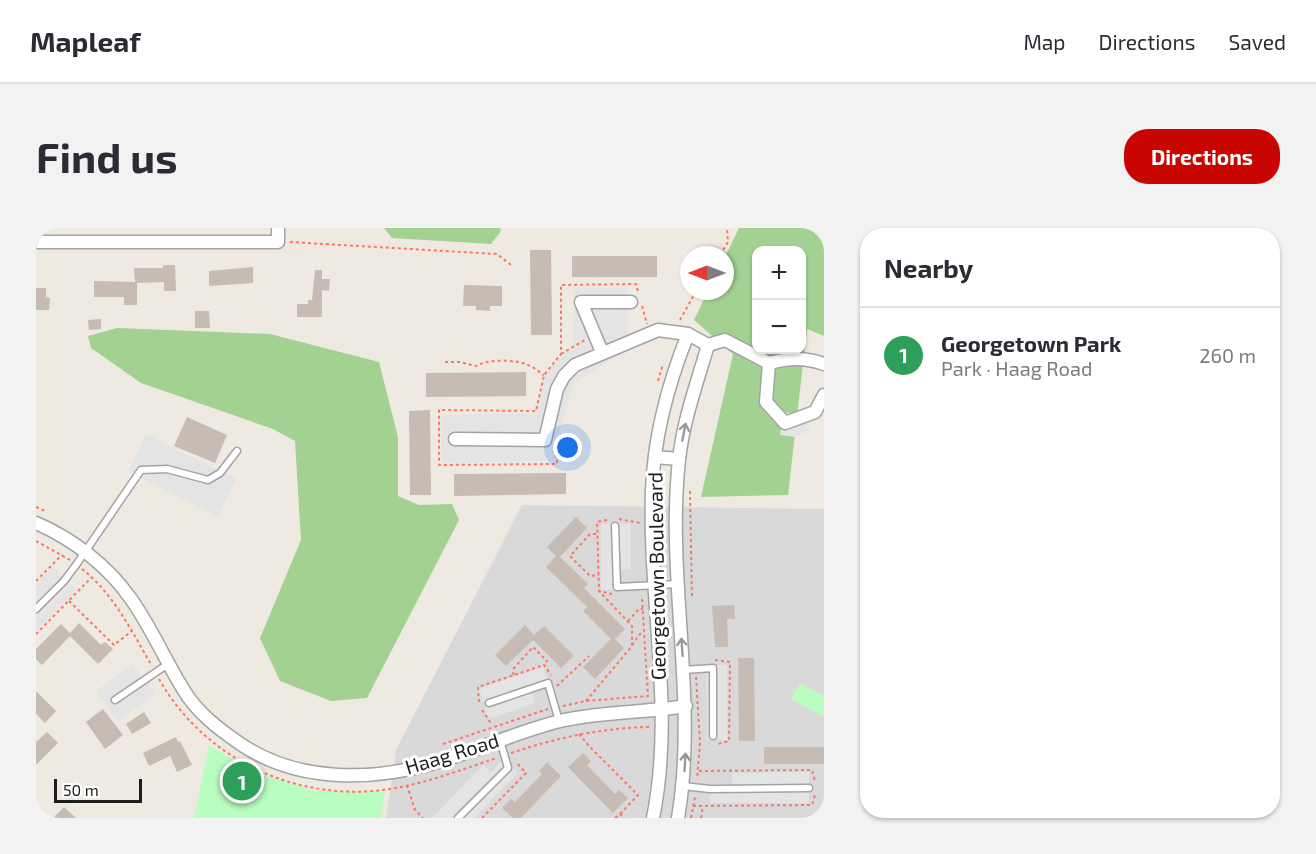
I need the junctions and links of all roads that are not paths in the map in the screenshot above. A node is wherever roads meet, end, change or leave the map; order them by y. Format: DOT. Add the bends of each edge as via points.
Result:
graph roads {
  1 [pos="278,228"];
  2 [pos="36,242"];
  3 [pos="630,302"];
  4 [pos="688,334"];
  5 [pos="708,345"];
  6 [pos="602,352"];
  7 [pos="769,363"];
  8 [pos="824,364"];
  9 [pos="824,395"];
  10 [pos="456,438"];
  11 [pos="237,451"];
  12 [pos="655,457"];
  13 [pos="679,459"];
  14 [pos="36,524"];
  15 [pos="615,526"];
  16 [pos="86,552"];
  17 [pos="678,584"];
  18 [pos="654,586"];
  19 [pos="36,609"];
  20 [pos="168,664"];
  21 [pos="690,669"];
  22 [pos="115,700"];
  23 [pos="489,704"];
  24 [pos="686,706"];
  25 [pos="661,710"];
  26 [pos="559,721"];
  27 [pos="713,736"];
  28 [pos="500,739"];
  29 [pos="690,786"];
  30 [pos="809,788"];
  31 [pos="459,818"];
  32 [pos="653,818"];
  33 [pos="678,818"];
  1 -- 2 [label="street" via="278,242"];
  3 -- 6 [label="street" via="581,302"];
  4 -- 5 [label="street"];
  4 -- 6 [label="street" via="658,330"];
  4 -- 12 [label="street, Georgetown Boulevard" via="661,419"];
  5 -- 7 [label="street" via="725,340"];
  13 -- 5 [label="street, Georgetown Boulevard, one-way" via="689,406"];
  6 -- 10 [label="street" via="575,365 564,376 557,389 545,440"];
  7 -- 8 [label="street" via="808,358"];
  7 -- 9 [label="street" via="766,402 785,423 815,412"];
  11 -- 16 [label="lane" via="220,473 208,480 167,469 141,470"];
  12 -- 13 [label="street"];
  12 -- 18 [label="street, Georgetown Boulevard"];
  13 -- 17 [label="street, Georgetown Boulevard"];
  14 -- 16 [label="street, Haag Road"];
  15 -- 18 [label="lane" via="617,587"];
  16 -- 19 [label="lane"];
  16 -- 20 [label="street, Haag Road" via="131,598"];
  17 -- 18 [label="lane"];
  21 -- 17 [label="street, Georgetown Boulevard, one-way"];
  18 -- 25 [label="street, Georgetown Boulevard"];
  20 -- 22 [label="lane"];
  20 -- 28 [label="street, Haag Road" via="192,701 228,735 253,752 310,772 369,776 400,771 432,764"];
  21 -- 24 [label="street, Georgetown Boulevard"];
  21 -- 27 [label="lane" via="713,668"];
  23 -- 26 [label="lane" via="548,683"];
  24 -- 25 [label="street, Haag Road"];
  29 -- 24 [label="street, Georgetown Boulevard, one-way"];
  25 -- 26 [label="street, Haag Road"];
  25 -- 32 [label="street, Georgetown Boulevard" via="659,791"];
  26 -- 28 [label="street, Haag Road"];
  28 -- 31 [label="lane" via="508,754 508,768"];
  29 -- 30 [label="lane"];
  29 -- 33 [label="street, Georgetown Boulevard"];
}
